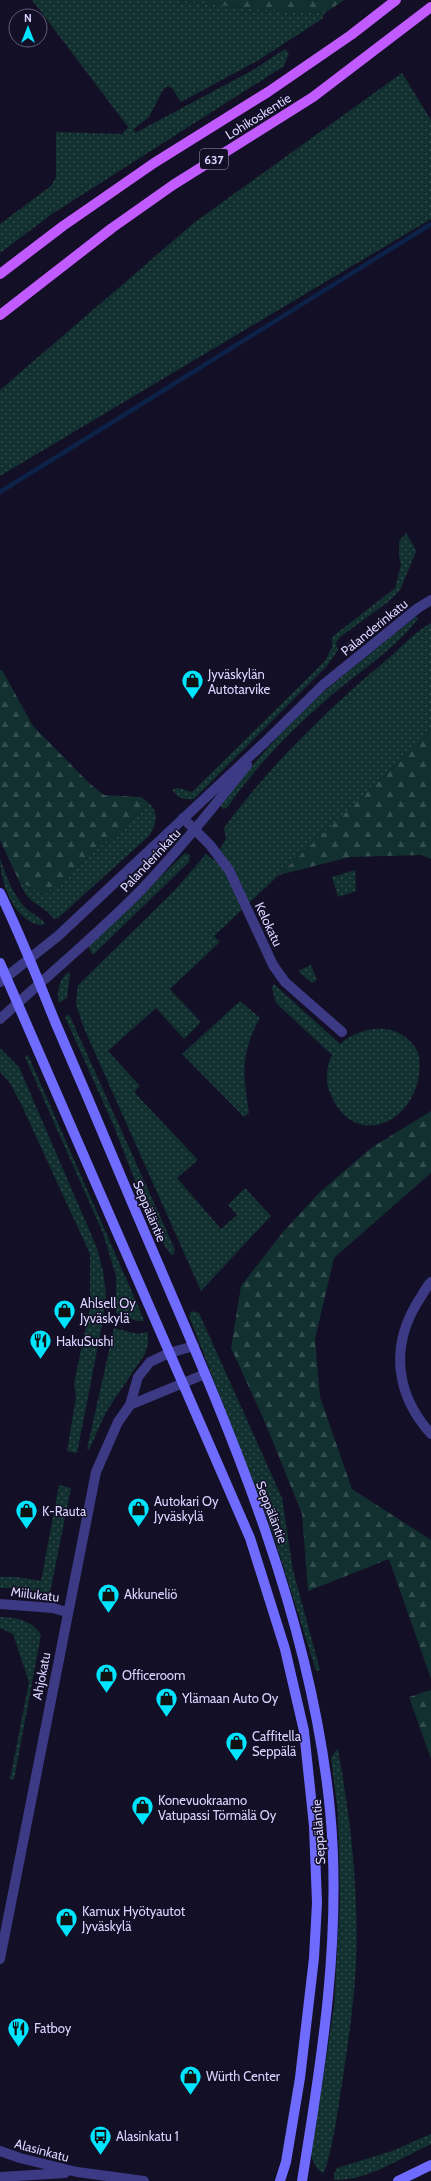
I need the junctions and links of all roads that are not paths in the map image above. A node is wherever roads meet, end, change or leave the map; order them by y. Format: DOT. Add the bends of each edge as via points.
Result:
graph roads {
  1 [pos="396,0"];
  2 [pos="431,7"];
  3 [pos="0,274"];
  4 [pos="0,315"];
  5 [pos="431,600"];
  6 [pos="265,742"];
  7 [pos="183,818"];
  8 [pos="196,830"];
  9 [pos="0,893"];
  10 [pos="30,958"];
  11 [pos="0,964"];
  12 [pos="3,979"];
  13 [pos="40,984"];
  14 [pos="18,1003"];
  15 [pos="0,1019"];
  16 [pos="342,1032"];
  17 [pos="431,1282"];
  18 [pos="194,1346"];
  19 [pos="170,1353"];
  20 [pos="205,1374"];
  21 [pos="183,1383"];
  22 [pos="130,1405"];
  23 [pos="431,1434"];
  24 [pos="0,1604"];
  25 [pos="67,1612"];
  26 [pos="0,1959"];
  27 [pos="0,2151"];
  28 [pos="431,2165"];
  29 [pos="77,2172"];
  30 [pos="0,2177"];
  31 [pos="144,2181"];
  32 [pos="280,2181"];
  33 [pos="302,2181"];
  34 [pos="398,2181"];
  1 -- 3 [label="main road, Lohikoskentie / 637" via="351,35 275,87 154,163 63,226"];
  2 -- 4 [label="main road, Lohikoskentie / 637" via="314,97 173,185 112,228"];
  5 -- 6 [label="street, Palanderinkatu" via="420,606 323,684"];
  6 -- 7 [label="street, Palanderinkatu"];
  6 -- 8 [label="street, Palanderinkatu"];
  7 -- 8 [label="street, Kelokatu"];
  7 -- 10 [label="street, Palanderinkatu" via="58,936"];
  8 -- 13 [label="street, Palanderinkatu" via="140,890"];
  8 -- 16 [label="street, Kelokatu" via="229,870 273,965 284,982"];
  9 -- 10 [label="main road, Seppäläntie"];
  10 -- 12 [label="street, Palanderinkatu"];
  10 -- 13 [label="main road, Seppäläntie"];
  11 -- 12 [label="main road, Seppäläntie"];
  12 -- 14 [label="main road, Seppäläntie"];
  13 -- 14 [label="street, Palanderinkatu"];
  13 -- 18 [label="main road, Seppäläntie"];
  14 -- 15 [label="street, Palanderinkatu"];
  14 -- 19 [label="main road, Seppäläntie"];
  17 -- 23 [label="street" via="408,1318 399,1351 401,1376 407,1398 418,1419"];
  18 -- 19 [label="street, Ahjokatu"];
  18 -- 20 [label="main road, Seppäläntie"];
  19 -- 21 [label="main road, Seppäläntie"];
  19 -- 22 [label="street, Ahjokatu" via="150,1362 138,1377"];
  20 -- 21 [label="street"];
  20 -- 33 [label="main road, Seppäläntie" via="283,1579 311,1695 325,1768 330,1811 334,1903 324,2038"];
  21 -- 22 [label="street"];
  21 -- 32 [label="main road, Seppäläntie" via="250,1538 286,1649 304,1731 314,1826 317,1903 314,1958 300,2078 286,2162"];
  22 -- 25 [label="street, Ahjokatu" via="115,1428 96,1472"];
  24 -- 25 [label="street, Miilukatu" via="46,1607"];
  25 -- 26 [label="street, Ahjokatu"];
  27 -- 29 [label="street, Alasinkatu"];
  28 -- 34 [label="main road"];
  29 -- 30 [label="street, Alasinkatu"];
  29 -- 31 [label="street, Alasinkatu"];
}
